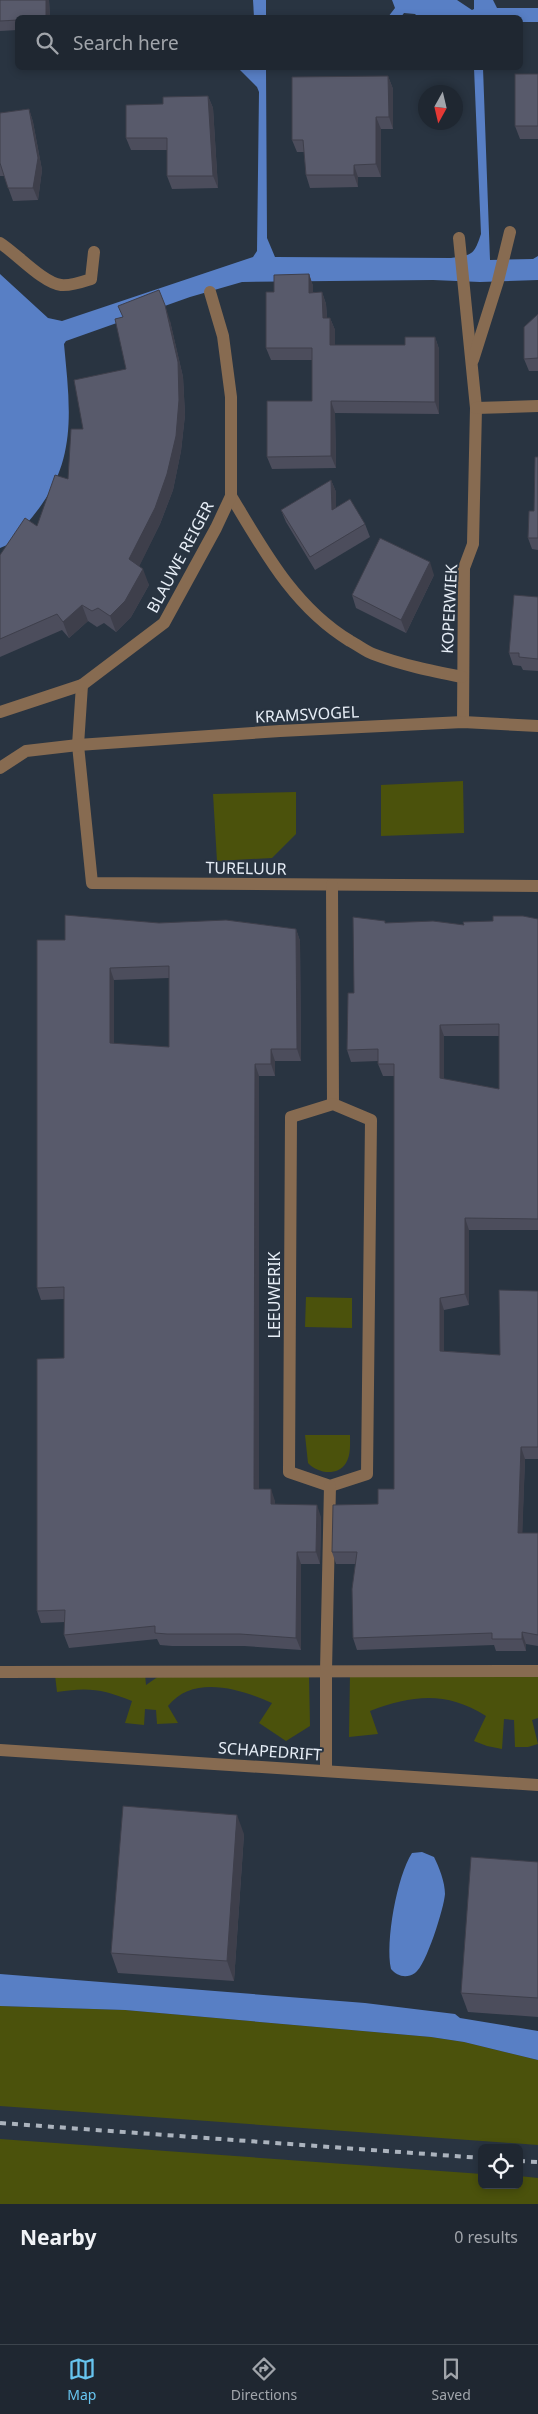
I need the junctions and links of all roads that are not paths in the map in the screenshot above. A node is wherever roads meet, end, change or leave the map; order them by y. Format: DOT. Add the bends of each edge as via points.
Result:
graph roads {
  1 [pos="510,232"];
  2 [pos="458,238"];
  3 [pos="0,243"];
  4 [pos="94,252"];
  5 [pos="210,292"];
  6 [pos="470,367"];
  7 [pos="538,406"];
  8 [pos="476,408"];
  9 [pos="231,496"];
  10 [pos="462,677"];
  11 [pos="82,685"];
  12 [pos="0,712"];
  13 [pos="463,722"];
  14 [pos="538,726"];
  15 [pos="78,745"];
  16 [pos="0,768"];
  17 [pos="332,885"];
  18 [pos="538,886"];
  19 [pos="332,1104"];
  20 [pos="330,1486"];
  21 [pos="326,1671"];
  22 [pos="538,1671"];
  23 [pos="0,1672"];
  24 [pos="0,1750"];
  25 [pos="326,1771"];
  26 [pos="538,1785"];
  1 -- 6 [label="street, KOPERWIEK"];
  2 -- 6 [label="street, KOPERWIEK"];
  3 -- 4 [label="street" via="47,280 60,285 91,279"];
  5 -- 9 [label="street, BLAUWE REIGER" via="223,336 231,397"];
  6 -- 8 [label="street, KOPERWIEK"];
  7 -- 8 [label="street"];
  8 -- 10 [label="street, KOPERWIEK" via="473,544 464,568"];
  9 -- 10 [label="street, BLAUWE REIGER" via="272,566 297,598 329,628 371,654 416,668"];
  9 -- 11 [label="street, BLAUWE REIGER" via="164,623"];
  10 -- 13 [label="street, KOPERWIEK"];
  11 -- 12 [label="street, BLAUWE REIGER"];
  11 -- 15 [label="street"];
  13 -- 14 [label="street, KRAMSVOGEL"];
  13 -- 15 [label="street, KRAMSVOGEL"];
  15 -- 16 [label="street" via="26,751"];
  15 -- 17 [label="street, TURELUUR" via="92,882"];
  17 -- 18 [label="street, TURELUUR"];
  17 -- 19 [label="street"];
  19 -- 20 [label="street" via="371,1120 367,1474"];
  19 -- 20 [label="street, LEEUWERIK" via="291,1117 289,1472"];
  20 -- 21 [label="street"];
  21 -- 22 [label="street"];
  21 -- 23 [label="street"];
  21 -- 25 [label="street"];
  24 -- 25 [label="street, SCHAPEDRIFT"];
  25 -- 26 [label="street, SCHAPEDRIFT"];
}
